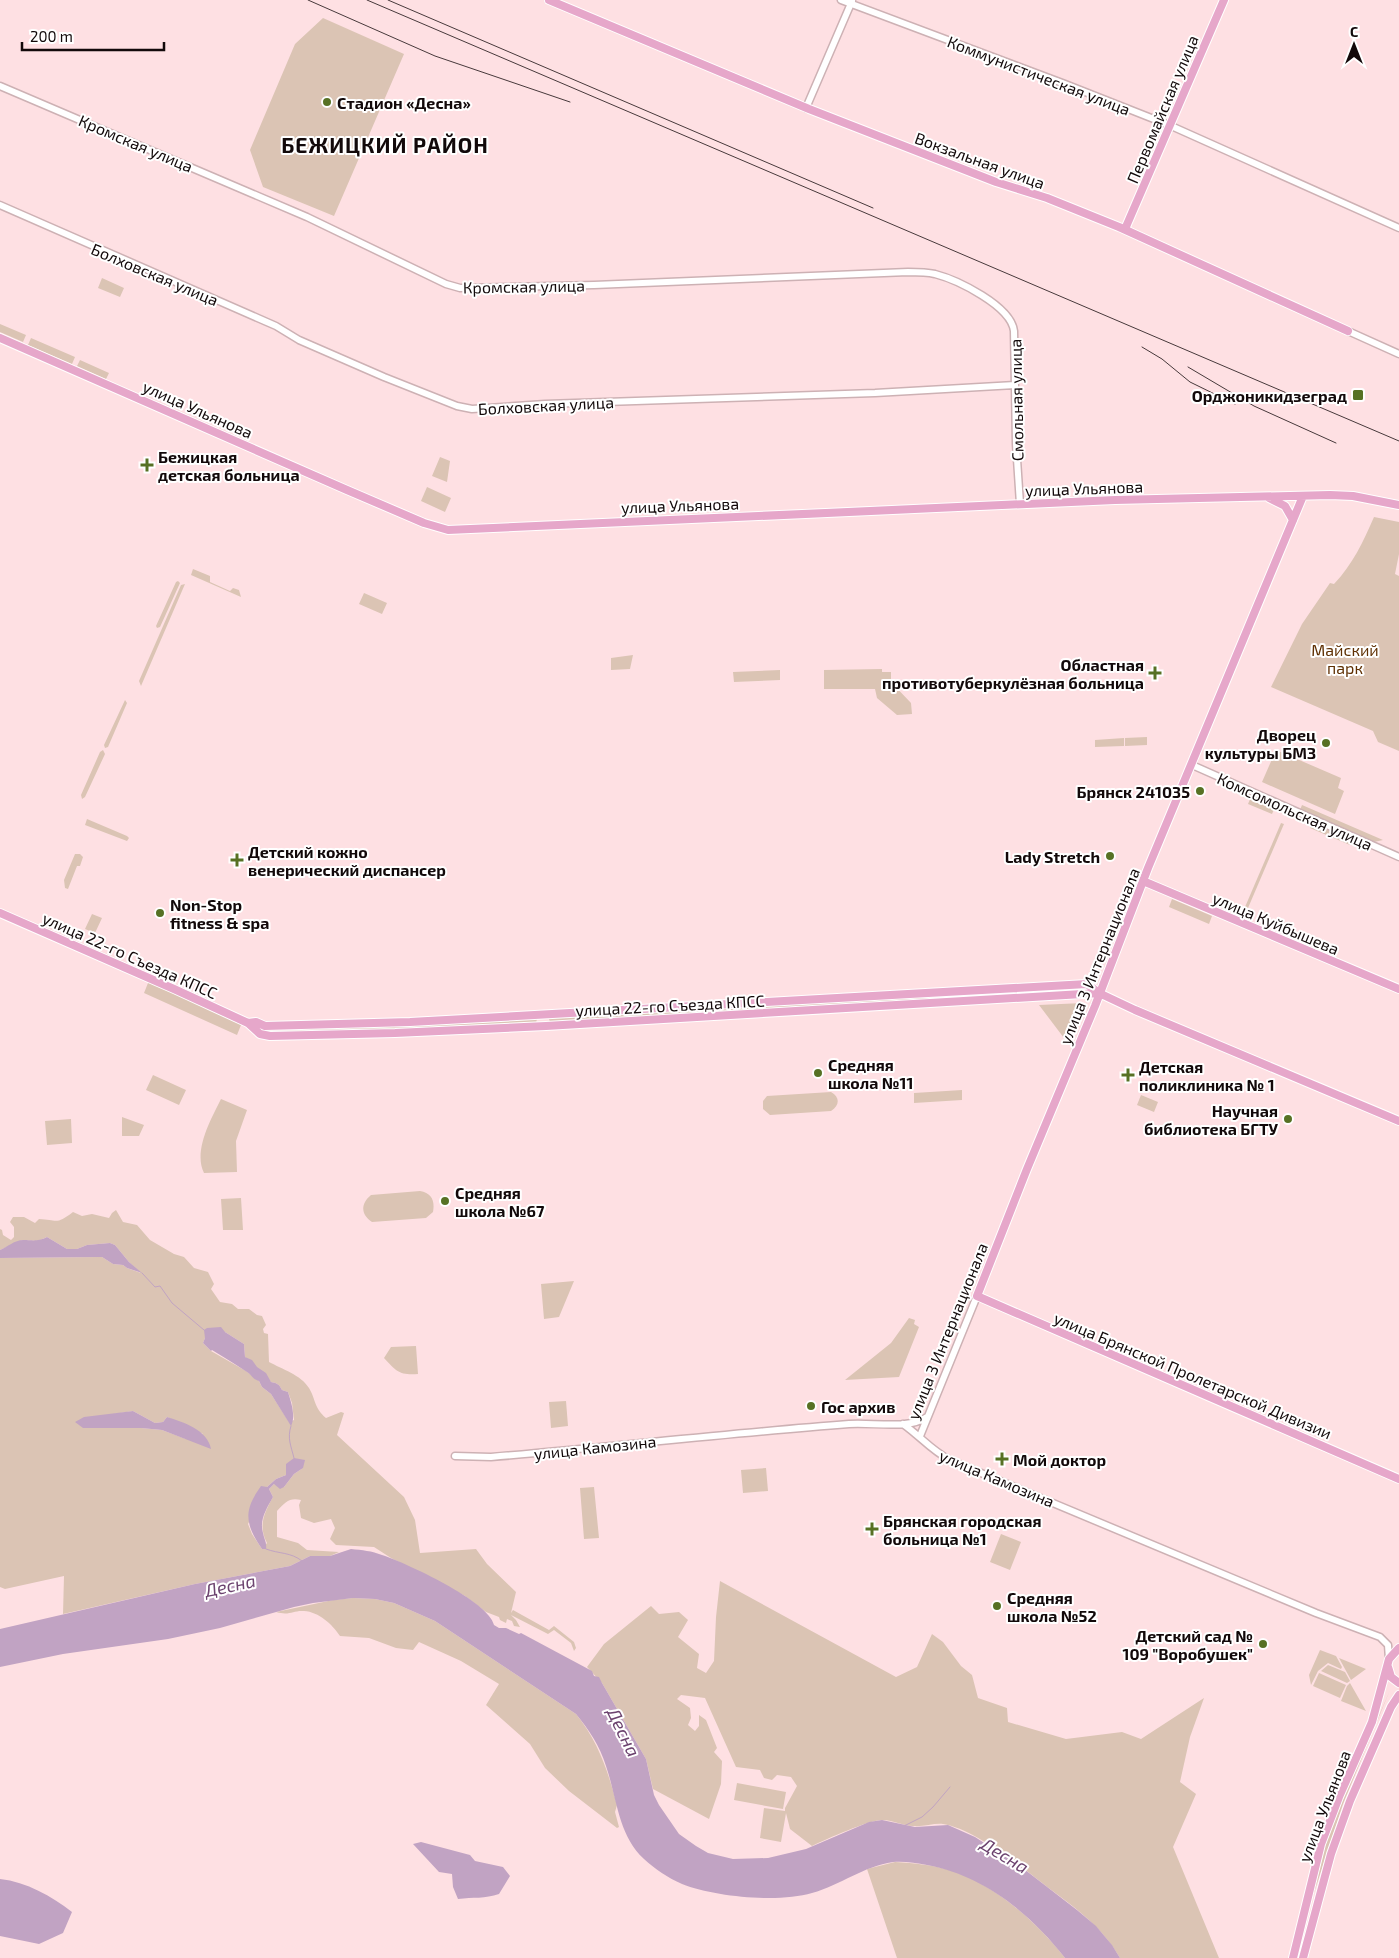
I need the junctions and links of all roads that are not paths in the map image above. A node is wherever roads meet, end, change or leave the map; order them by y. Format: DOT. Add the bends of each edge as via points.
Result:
graph roads {
  1 [pos="549,0"];
  2 [pos="841,0"];
  3 [pos="1224,0"];
  4 [pos="851,2"];
  5 [pos="0,86"];
  6 [pos="806,108"];
  7 [pos="1169,125"];
  8 [pos="0,205"];
  9 [pos="1399,228"];
  10 [pos="1125,229"];
  11 [pos="1013,326"];
  12 [pos="1348,331"];
  13 [pos="0,338"];
  14 [pos="1399,354"];
  15 [pos="1015,385"];
  16 [pos="1303,496"];
  17 [pos="1268,497"];
  18 [pos="1020,504"];
  19 [pos="1399,504"];
  20 [pos="1293,520"];
  21 [pos="1192,765"];
  22 [pos="1399,857"];
  23 [pos="1143,881"];
  24 [pos="0,914"];
  25 [pos="1399,989"];
  26 [pos="962,991"];
  27 [pos="1099,994"];
  28 [pos="962,1001"];
  29 [pos="546,1015"];
  30 [pos="248,1023"];
  31 [pos="546,1026"];
  32 [pos="1399,1121"];
  33 [pos="977,1296"];
  34 [pos="927,1418"];
  35 [pos="903,1424"];
  36 [pos="920,1436"];
  37 [pos="455,1456"];
  38 [pos="1399,1479"];
  39 [pos="1399,1649"];
  40 [pos="1388,1662"];
  41 [pos="1399,1683"];
  42 [pos="1399,1695"];
  43 [pos="1293,1958"];
  44 [pos="1303,1958"];
  1 -- 6 [label="main road, Вокзальная улица"];
  2 -- 4 [label="street, Коммунистическая улица"];
  3 -- 7 [label="main road, Первомайская улица"];
  4 -- 6 [label="street"];
  4 -- 7 [label="street, Коммунистическая улица"];
  5 -- 11 [label="street, Кромская улица" via="314,220 454,287 594,285 917,272 942,276 984,297 1003,311"];
  6 -- 10 [label="main road, Вокзальная улица"];
  7 -- 9 [label="street, Коммунистическая улица"];
  7 -- 10 [label="main road, Первомайская улица"];
  8 -- 15 [label="street, Болховская улица" via="276,326 307,344 465,408"];
  10 -- 12 [label="main road, Вокзальная улица"];
  11 -- 15 [label="street, Смольная улица"];
  12 -- 14 [label="street, Вокзальная улица"];
  13 -- 18 [label="main road, улица Ульянова" via="347,490 444,529"];
  15 -- 18 [label="street, Смольная улица"];
  16 -- 17 [label="main road, улица Ульянова"];
  16 -- 19 [label="main road, улица Ульянова" via="1353,496"];
  16 -- 20 [label="main road, улица 3 Интернационала"];
  17 -- 18 [label="main road, улица Ульянова"];
  17 -- 20 [label="main road" via="1285,506"];
  20 -- 21 [label="main road, улица 3 Интернационала"];
  21 -- 22 [label="street, Комсомольская улица"];
  21 -- 23 [label="main road, улица 3 Интернационала"];
  23 -- 25 [label="main road, улица Куйбышева"];
  23 -- 27 [label="main road, улица 3 Интернационала"];
  24 -- 30 [label="main road, улица 22-го Съезда КПСС"];
  26 -- 27 [label="main road, улица 22-го Съезда КПСС" via="1087,984"];
  26 -- 28 [label="main road"];
  26 -- 29 [label="main road, улица 22-го Съезда КПСС"];
  27 -- 28 [label="main road, улица 22-го Съезда КПСС"];
  27 -- 32 [label="main road, улица 22-го Съезда КПСС"];
  27 -- 33 [label="main road, улица 3 Интернационала"];
  28 -- 31 [label="main road, улица 22-го Съезда КПСС"];
  29 -- 30 [label="main road, улица 22-го Съезда КПСС" via="321,1025 265,1026"];
  29 -- 31 [label="main road"];
  30 -- 31 [label="main road, улица 22-го Съезда КПСС" via="260,1034 270,1036"];
  33 -- 34 [label="street, улица 3 Интернационала"];
  33 -- 38 [label="main road, улица Брянской Пролетарской Дивизии"];
  34 -- 35 [label="street" via="914,1424"];
  34 -- 36 [label="street, улица 3 Интернационала"];
  35 -- 36 [label="street, улица Камозина"];
  35 -- 37 [label="street, улица Камозина" via="797,1428 491,1458"];
  36 -- 40 [label="street, улица Камозина" via="937,1453 1380,1637 1388,1646"];
  39 -- 40 [label="main road"];
  40 -- 41 [label="main road" via="1391,1677"];
  40 -- 43 [label="main road, улица Ульянова" via="1372,1722 1321,1844"];
  42 -- 44 [label="main road, улица Ульянова" via="1347,1810 1324,1875"];
}
